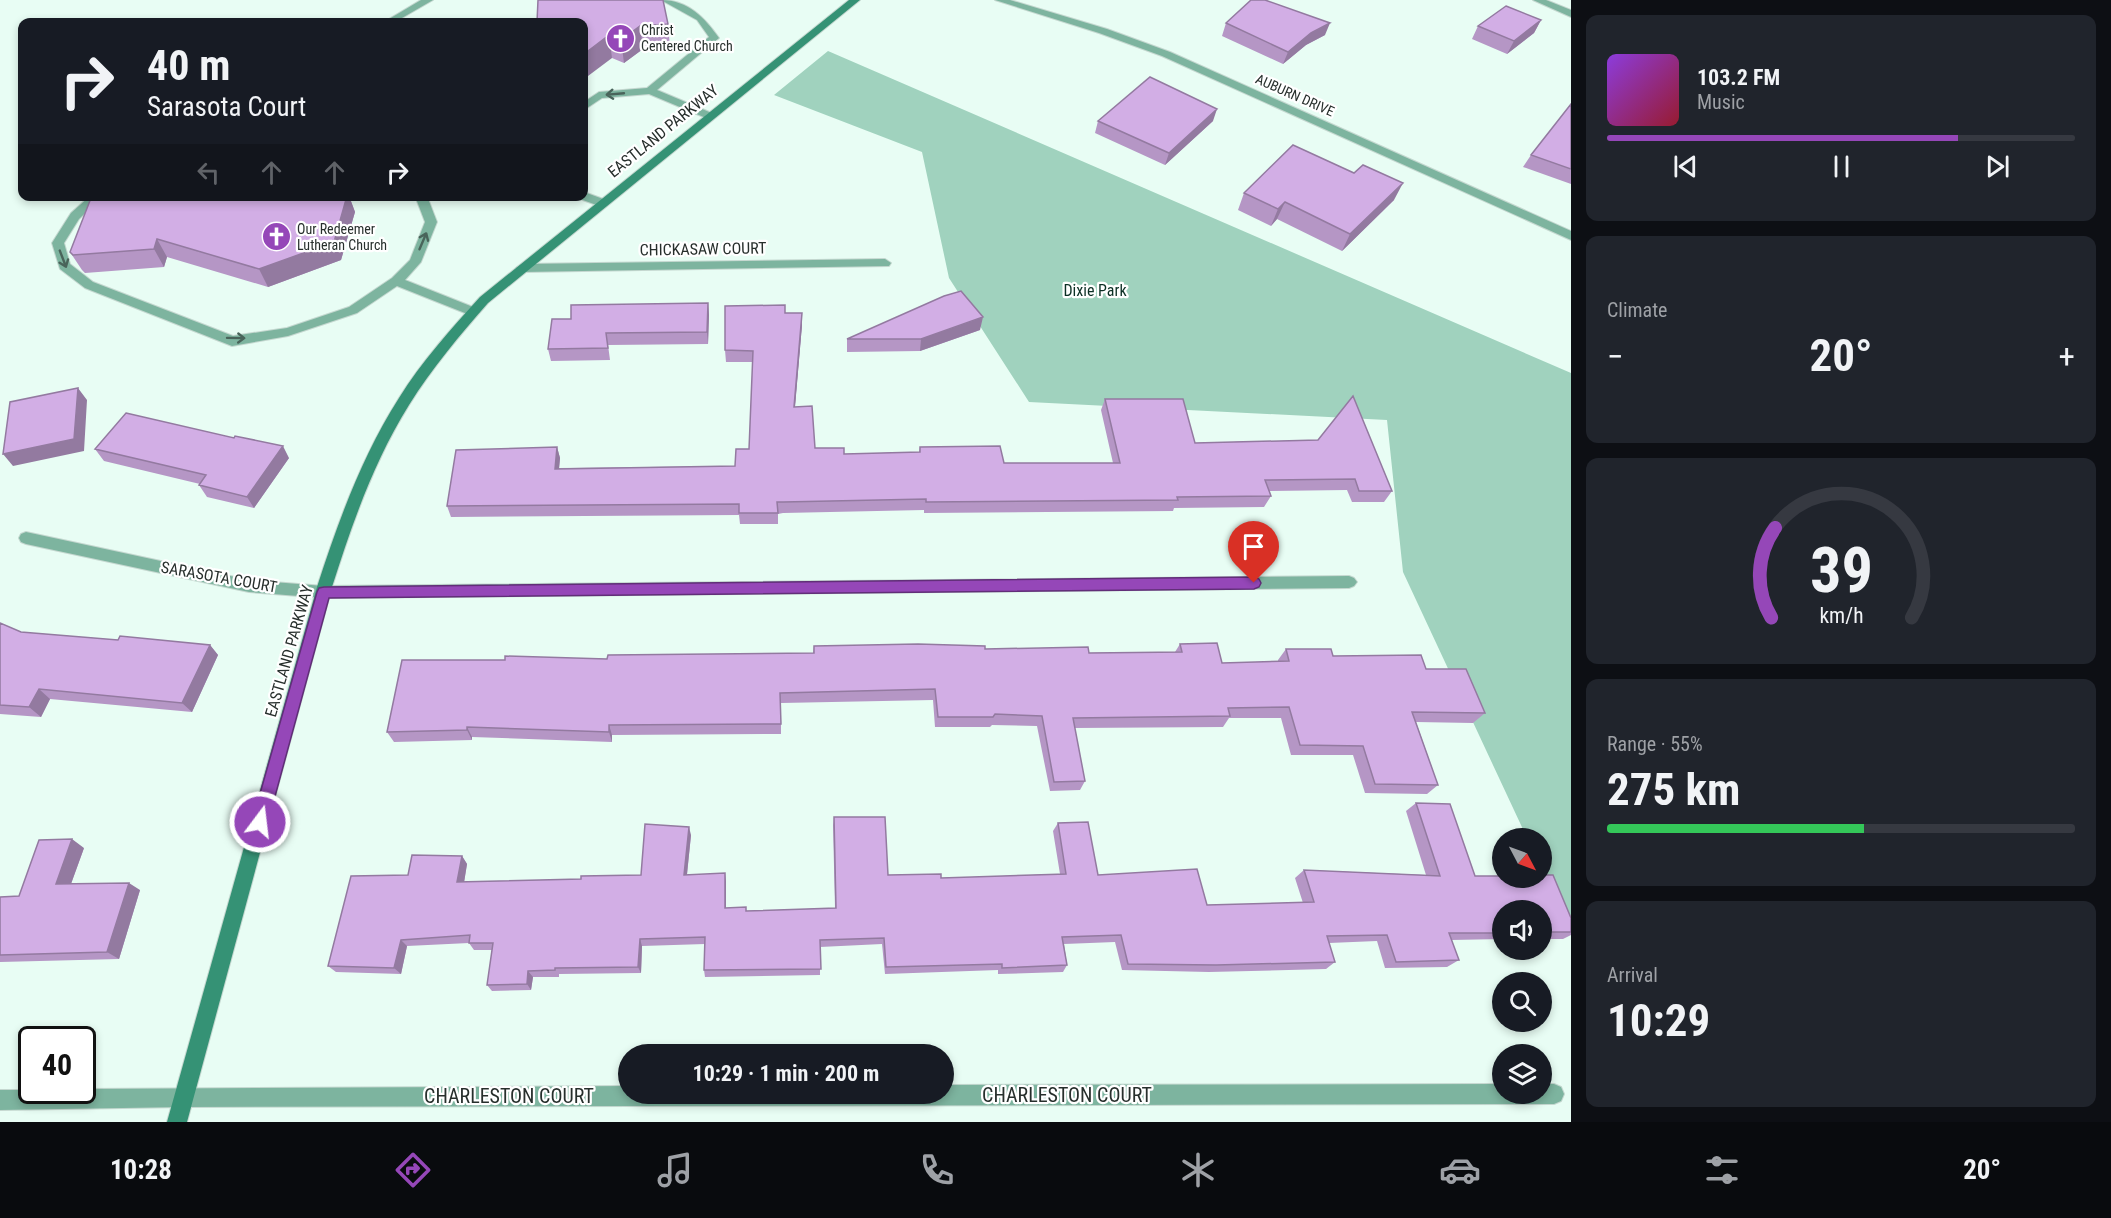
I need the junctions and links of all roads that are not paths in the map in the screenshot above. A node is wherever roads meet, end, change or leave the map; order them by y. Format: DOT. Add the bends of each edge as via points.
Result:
graph roads {
  1 [pos="428,0"];
  2 [pos="666,0"];
  3 [pos="855,0"];
  4 [pos="1000,0"];
  5 [pos="1538,0"];
  6 [pos="1571,14"];
  7 [pos="395,18"];
  8 [pos="650,90"];
  9 [pos="588,104"];
  10 [pos="710,116"];
  11 [pos="588,198"];
  12 [pos="92,201"];
  13 [pos="423,201"];
  14 [pos="602,203"];
  15 [pos="1571,236"];
  16 [pos="885,263"];
  17 [pos="522,268"];
  18 [pos="396,281"];
  19 [pos="474,312"];
  20 [pos="26,538"];
  21 [pos="1350,582"];
  22 [pos="324,592"];
  23 [pos="1554,1094"];
  24 [pos="184,1097"];
  25 [pos="0,1100"];
  26 [pos="177,1122"];
  1 -- 7 [label="street"];
  2 -- 8 [label="street" via="700,18 714,38"];
  3 -- 10 [label="street, EASTLAND PARKWAY"];
  4 -- 15 [label="street, AUBURN DRIVE" via="1166,54"];
  5 -- 6 [label="street"];
  8 -- 9 [label="street, one-way" via="599,95"];
  8 -- 10 [label="street"];
  10 -- 14 [label="street, EASTLAND PARKWAY"];
  11 -- 14 [label="street"];
  12 -- 18 [label="street, one-way" via="75,216 58,243 64,266 89,285 232,341 288,332 353,310"];
  18 -- 13 [label="street, one-way" via="415,262 431,222"];
  14 -- 17 [label="street, EASTLAND PARKWAY"];
  16 -- 17 [label="street, CHICKASAW COURT"];
  17 -- 19 [label="street, EASTLAND PARKWAY"];
  18 -- 19 [label="street"];
  19 -- 22 [label="street, EASTLAND PARKWAY" via="419,378 379,446 356,494"];
  20 -- 22 [label="street, SARASOTA COURT" via="249,586"];
  21 -- 22 [label="street, SARASOTA COURT"];
  22 -- 24 [label="street, EASTLAND PARKWAY"];
  23 -- 24 [label="street, CHARLESTON COURT"];
  24 -- 25 [label="street, CHARLESTON COURT"];
  24 -- 26 [label="street, EASTLAND PARKWAY"];
}
